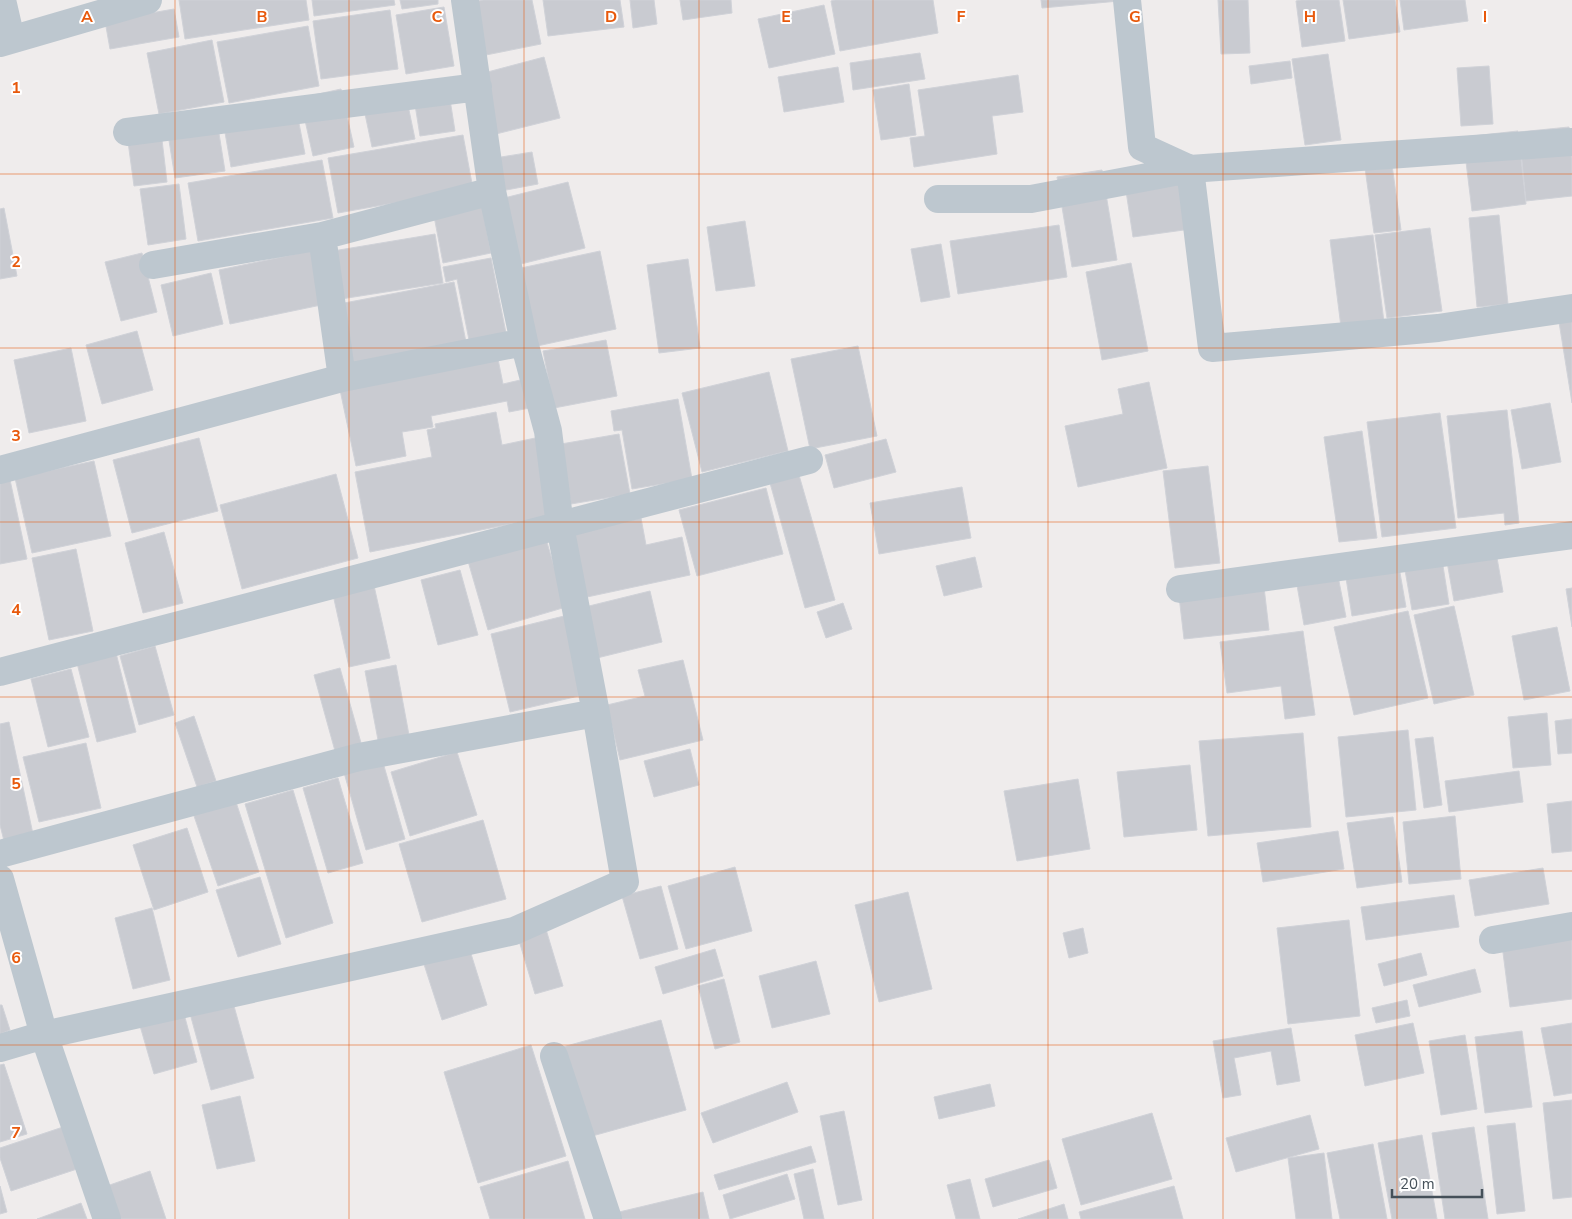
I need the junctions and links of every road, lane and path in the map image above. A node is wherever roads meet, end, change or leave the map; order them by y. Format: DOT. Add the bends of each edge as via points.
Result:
graph roads {
  1 [pos="2,0"];
  2 [pos="148,0"];
  3 [pos="465,0"];
  4 [pos="1127,0"];
  5 [pos="5,41"];
  6 [pos="478,87"];
  7 [pos="127,132"];
  8 [pos="1572,142"];
  9 [pos="1190,169"];
  10 [pos="492,191"];
  11 [pos="938,199"];
  12 [pos="322,236"];
  13 [pos="153,265"];
  14 [pos="1572,308"];
  15 [pos="524,342"];
  16 [pos="342,378"];
  17 [pos="808,460"];
  18 [pos="0,470"];
  19 [pos="560,526"];
  20 [pos="1572,535"];
  21 [pos="1180,589"];
  22 [pos="0,672"];
  23 [pos="596,713"];
  24 [pos="0,854"];
  25 [pos="0,879"];
  26 [pos="1572,926"];
  27 [pos="1493,940"];
  28 [pos="44,1035"];
  29 [pos="0,1048"];
  30 [pos="554,1056"];
  31 [pos="107,1219"];
  32 [pos="608,1219"];
  1 -- 5 [label="street"];
  2 -- 5 [label="street"];
  3 -- 6 [label="street"];
  4 -- 9 [label="street" via="1142,147"];
  6 -- 7 [label="street"];
  6 -- 10 [label="street"];
  8 -- 9 [label="street"];
  9 -- 11 [label="street" via="1031,199"];
  9 -- 14 [label="street" via="1212,348 1438,328"];
  10 -- 12 [label="street"];
  10 -- 15 [label="street"];
  12 -- 13 [label="street"];
  12 -- 16 [label="street"];
  15 -- 16 [label="street"];
  15 -- 19 [label="street" via="548,431"];
  16 -- 18 [label="street"];
  17 -- 19 [label="street"];
  19 -- 22 [label="street"];
  19 -- 23 [label="street"];
  20 -- 21 [label="street"];
  23 -- 24 [label="street" via="360,757"];
  23 -- 28 [label="street" via="625,882 514,931"];
  25 -- 28 [label="street"];
  26 -- 27 [label="street"];
  28 -- 29 [label="street"];
  28 -- 31 [label="street"];
  30 -- 32 [label="street"];
}
